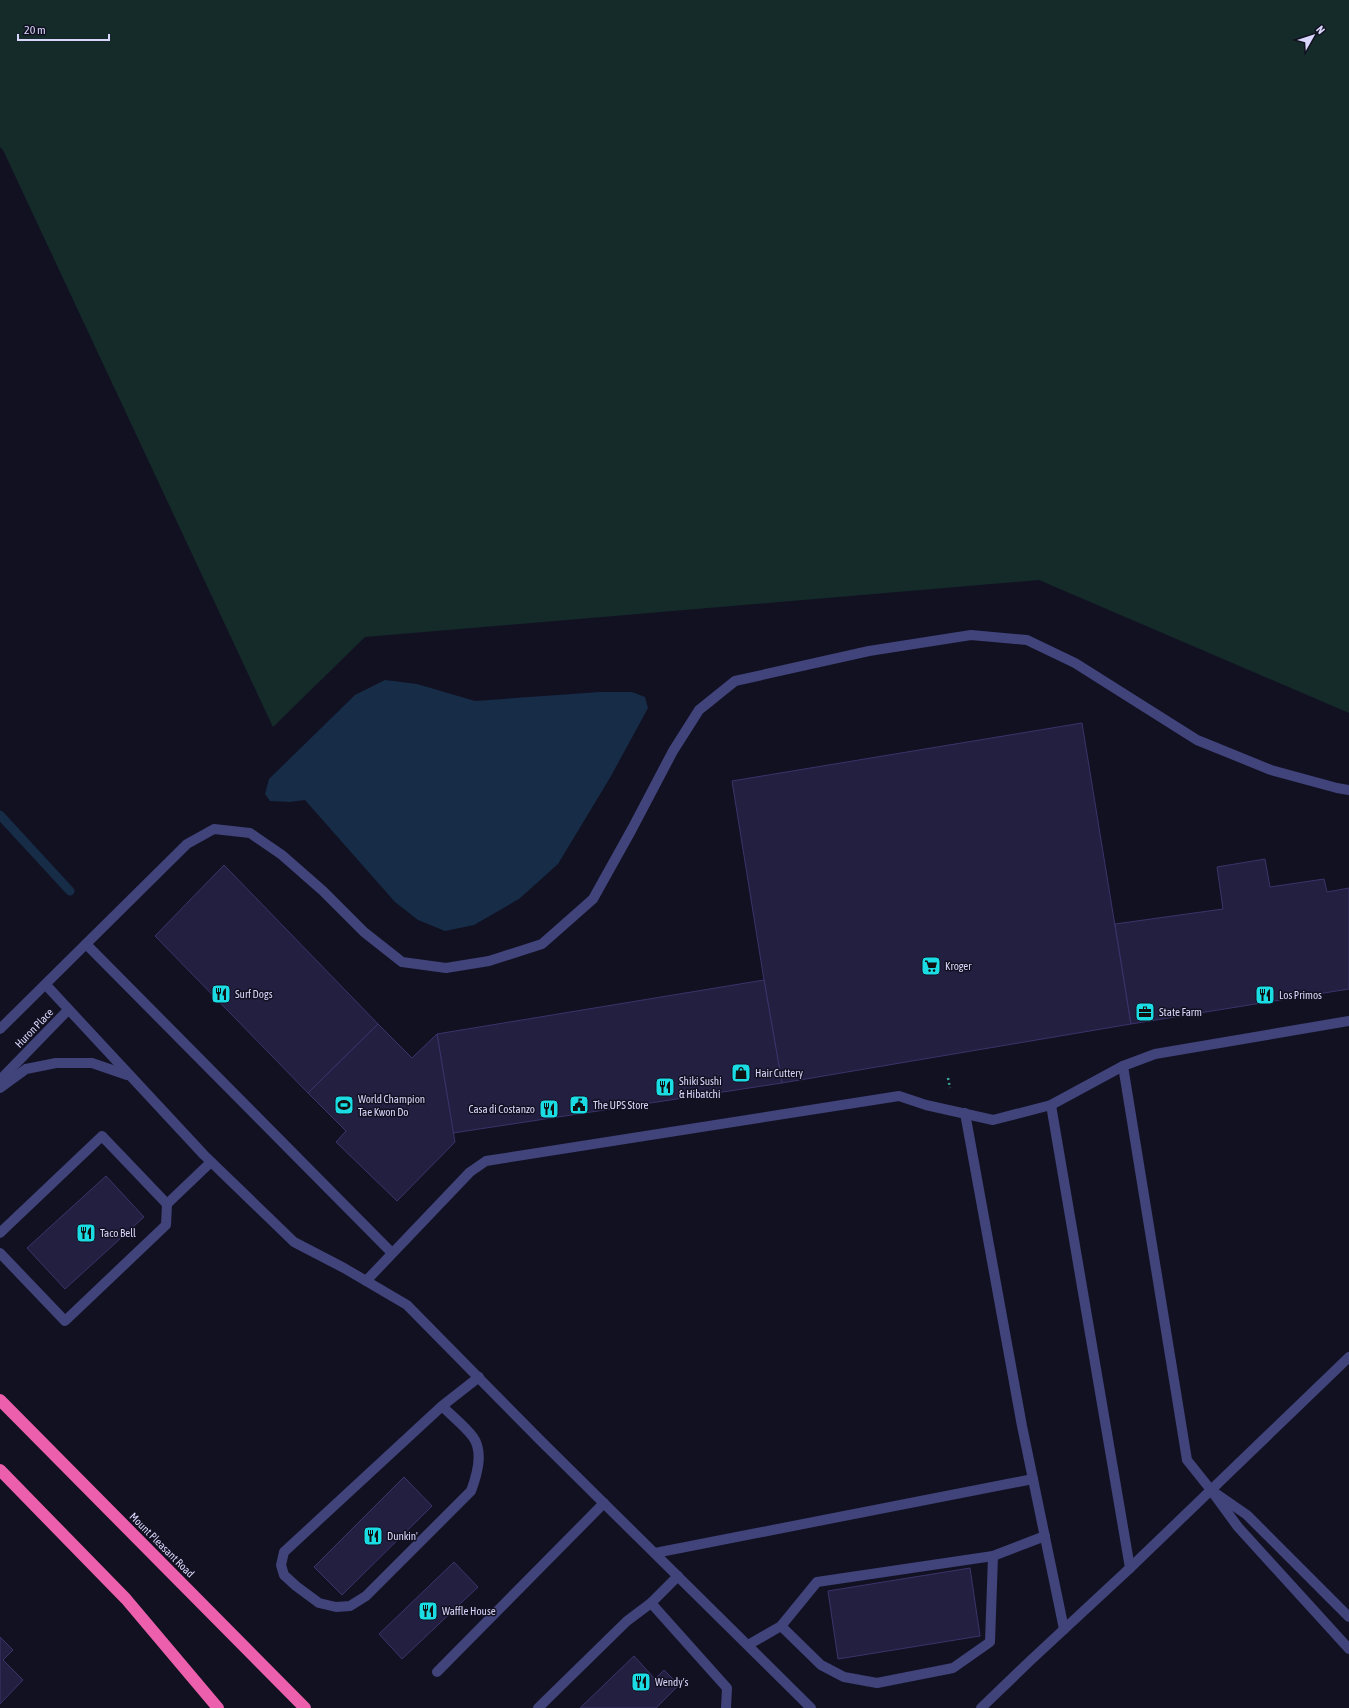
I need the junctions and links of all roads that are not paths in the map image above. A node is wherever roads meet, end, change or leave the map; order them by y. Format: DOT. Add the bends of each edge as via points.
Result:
graph roads {
  1 [pos="1349,790"];
  2 [pos="86,944"];
  3 [pos="46,985"];
  4 [pos="68,1010"];
  5 [pos="1349,1021"];
  6 [pos="0,1029"];
  7 [pos="1123,1066"];
  8 [pos="130,1077"];
  9 [pos="0,1080"];
  10 [pos="0,1088"];
  11 [pos="1051,1104"];
  12 [pos="965,1113"];
  13 [pos="212,1162"];
  14 [pos="167,1204"];
  15 [pos="0,1233"];
  16 [pos="0,1253"];
  17 [pos="392,1253"];
  18 [pos="366,1281"];
  19 [pos="1349,1357"];
  20 [pos="479,1377"];
  21 [pos="0,1400"];
  22 [pos="442,1406"];
  23 [pos="0,1470"];
  24 [pos="1033,1479"];
  25 [pos="1211,1490"];
  26 [pos="604,1503"];
  27 [pos="1045,1536"];
  28 [pos="655,1553"];
  29 [pos="993,1556"];
  30 [pos="1130,1568"];
  31 [pos="678,1576"];
  32 [pos="650,1603"];
  33 [pos="1349,1617"];
  34 [pos="781,1626"];
  35 [pos="1064,1629"];
  36 [pos="748,1645"];
  37 [pos="1349,1649"];
  38 [pos="437,1672"];
  39 [pos="218,1708"];
  40 [pos="305,1708"];
  41 [pos="538,1708"];
  42 [pos="726,1708"];
  43 [pos="812,1708"];
  44 [pos="981,1708"];
  1 -- 2 [label="street, Huron Place" via="1271,770 1197,740 1075,662 1027,640 971,635 869,650 735,681 698,710 593,899 542,944 489,961 446,968 402,962 364,932 323,890 282,855 250,833 214,829 187,844"];
  2 -- 3 [label="street, Huron Place"];
  2 -- 17 [label="street"];
  3 -- 4 [label="street"];
  3 -- 6 [label="street, Huron Place"];
  4 -- 8 [label="street"];
  4 -- 9 [label="street, Huron Place"];
  5 -- 7 [label="street" via="1155,1054"];
  7 -- 11 [label="street"];
  7 -- 25 [label="street" via="1187,1460"];
  8 -- 10 [label="street" via="92,1062 56,1063 26,1069"];
  8 -- 13 [label="street"];
  11 -- 12 [label="street" via="993,1120"];
  11 -- 30 [label="street"];
  12 -- 17 [label="street" via="899,1096 486,1161 470,1172"];
  12 -- 24 [label="street"];
  13 -- 14 [label="street"];
  13 -- 18 [label="street" via="294,1242"];
  14 -- 15 [label="street" via="102,1136"];
  14 -- 16 [label="street" via="166,1225 65,1321"];
  17 -- 18 [label="street"];
  18 -- 20 [label="street" via="408,1305"];
  19 -- 25 [label="street"];
  20 -- 22 [label="street"];
  20 -- 26 [label="street"];
  21 -- 40 [label="highway, Mount Pleasant Road"];
  22 -- 22 [label="street" via="284,1552 281,1565 284,1575 319,1603 336,1607 350,1606 366,1596 472,1491 477,1477 479,1455 474,1438"];
  23 -- 39 [label="highway" via="126,1599"];
  24 -- 27 [label="street"];
  24 -- 28 [label="street"];
  25 -- 30 [label="street"];
  25 -- 33 [label="street" via="1247,1515"];
  25 -- 37 [label="street" via="1238,1527"];
  26 -- 28 [label="street"];
  26 -- 38 [label="street"];
  27 -- 29 [label="street"];
  27 -- 35 [label="street"];
  28 -- 31 [label="street"];
  29 -- 34 [label="street" via="817,1582"];
  29 -- 34 [label="street" via="990,1642 953,1668 877,1683 844,1677 821,1665"];
  30 -- 35 [label="street"];
  31 -- 32 [label="street"];
  31 -- 36 [label="street"];
  32 -- 41 [label="street" via="627,1621"];
  32 -- 42 [label="street" via="727,1688"];
  34 -- 36 [label="street"];
  35 -- 44 [label="street"];
  36 -- 43 [label="street"];
}
